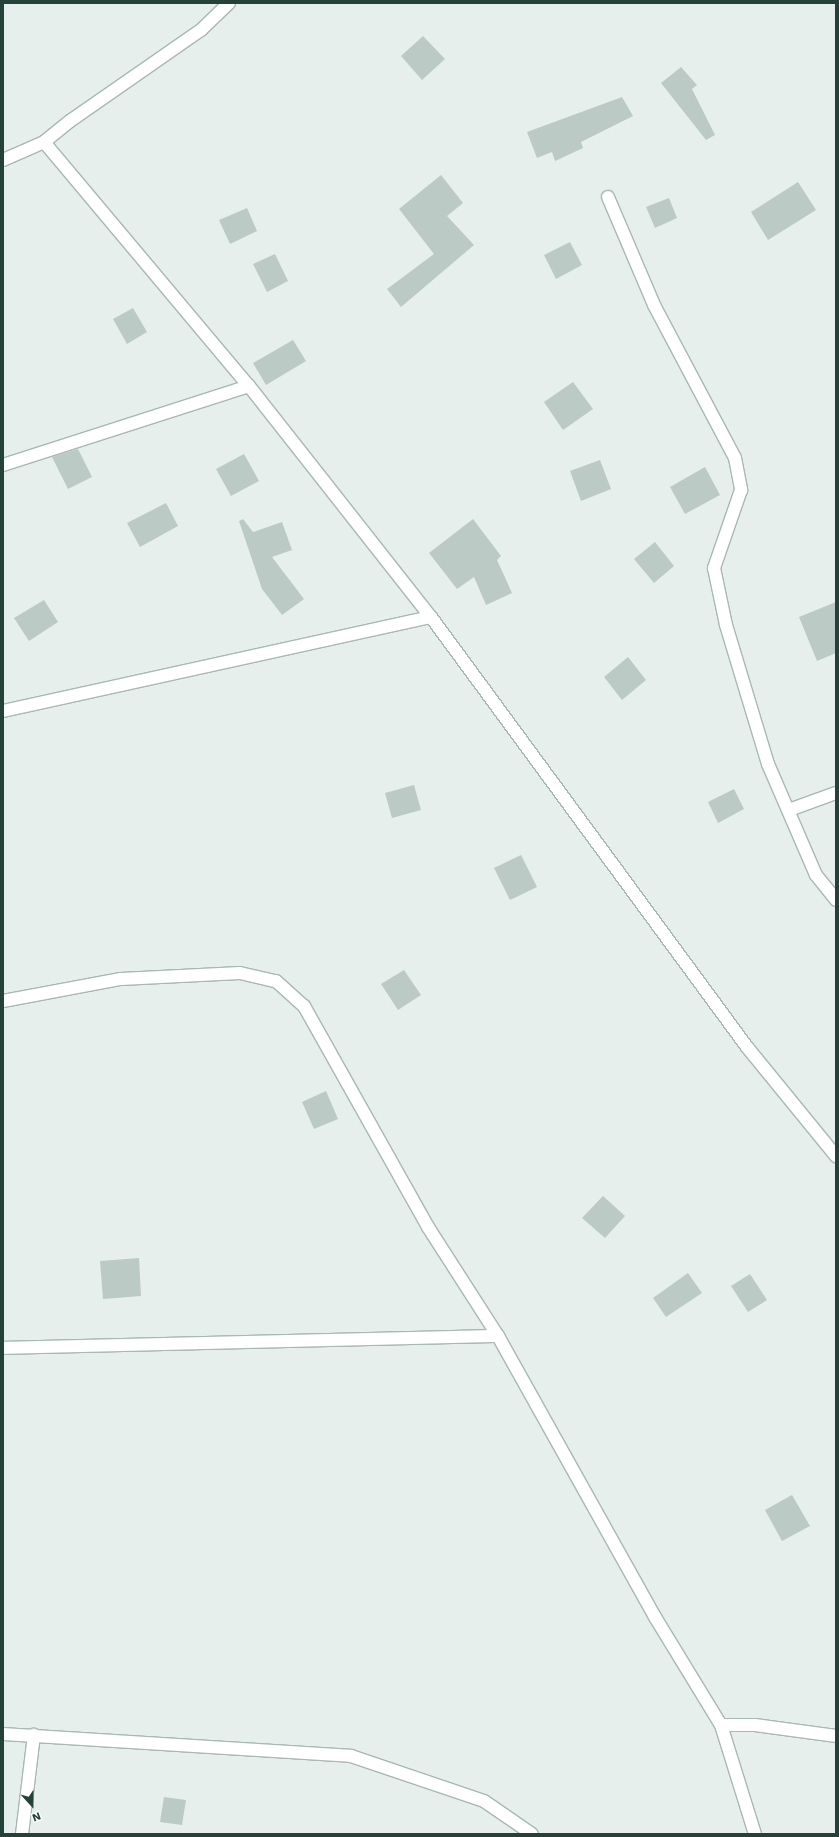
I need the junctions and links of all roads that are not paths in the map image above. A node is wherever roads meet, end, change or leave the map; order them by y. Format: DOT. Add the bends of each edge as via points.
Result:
graph roads {
  1 [pos="230,3"];
  2 [pos="44,142"];
  3 [pos="3,160"];
  4 [pos="608,197"];
  5 [pos="249,386"];
  6 [pos="3,465"];
  7 [pos="431,617"];
  8 [pos="3,711"];
  9 [pos="836,793"];
  10 [pos="789,810"];
  11 [pos="836,900"];
  12 [pos="3,1001"];
  13 [pos="836,1156"];
  14 [pos="498,1336"];
  15 [pos="3,1348"];
  16 [pos="721,1725"];
  17 [pos="3,1734"];
  18 [pos="34,1735"];
  19 [pos="836,1736"];
  20 [pos="22,1834"];
  21 [pos="532,1834"];
  22 [pos="755,1834"];
  1 -- 2 [label="street" via="202,30 70,120"];
  2 -- 3 [label="street"];
  2 -- 5 [label="street"];
  4 -- 10 [label="street" via="654,305 735,458 741,490 714,568 726,625 768,764"];
  5 -- 6 [label="street"];
  5 -- 7 [label="street"];
  7 -- 8 [label="street"];
  7 -- 13 [label="street" via="747,1046"];
  9 -- 10 [label="street"];
  10 -- 11 [label="street" via="816,875"];
  12 -- 14 [label="street" via="121,979 240,973 276,982 304,1006 428,1227"];
  14 -- 15 [label="street"];
  14 -- 16 [label="street" via="655,1617"];
  16 -- 19 [label="street" via="755,1725"];
  16 -- 22 [label="street"];
  17 -- 18 [label="street"];
  18 -- 20 [label="street"];
  18 -- 21 [label="street" via="351,1756 484,1801"];
}
